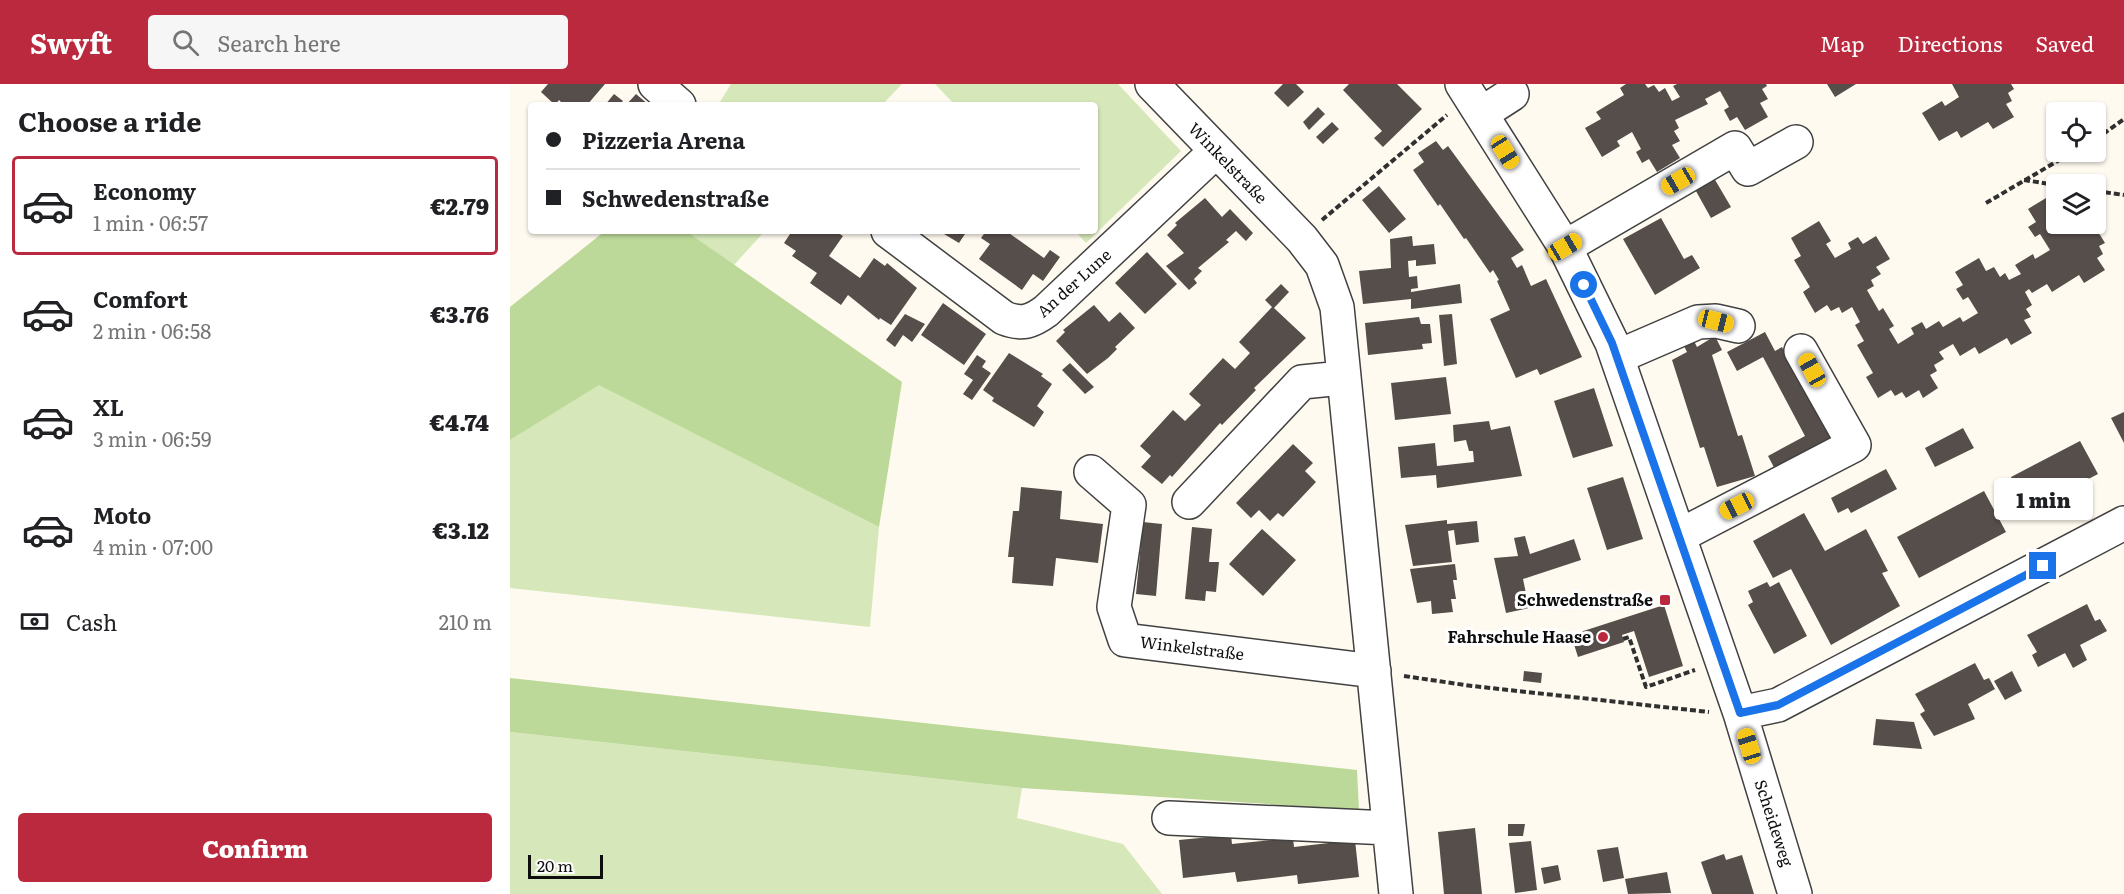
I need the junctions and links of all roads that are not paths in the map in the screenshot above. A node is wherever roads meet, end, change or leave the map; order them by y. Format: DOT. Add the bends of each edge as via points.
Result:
graph roads {
  1 [pos="655,84"];
  2 [pos="1152,84"];
  3 [pos="1512,94"];
  4 [pos="1471,98"];
  5 [pos="676,102"];
  6 [pos="1796,142"];
  7 [pos="1216,151"];
  8 [pos="892,234"];
  9 [pos="1565,247"];
  10 [pos="1738,326"];
  11 [pos="1801,351"];
  12 [pos="1617,357"];
  13 [pos="1342,378"];
  14 [pos="1091,472"];
  15 [pos="1189,502"];
  16 [pos="2124,523"];
  17 [pos="1679,536"];
  18 [pos="1375,679"];
  19 [pos="1740,713"];
  20 [pos="1169,818"];
  21 [pos="1389,819"];
  22 [pos="1396,894"];
  23 [pos="1795,894"];
  1 -- 5 [label="street"];
  2 -- 7 [label="street, Winkelstraße"];
  3 -- 4 [label="street"];
  4 -- 9 [label="street, Scheideweg"];
  6 -- 9 [label="street" via="1748,169 1735,148"];
  7 -- 8 [label="street, An der Lune" via="1032,321 1017,323 1004,318"];
  7 -- 13 [label="street, Winkelstraße" via="1302,239 1322,265 1336,307"];
  9 -- 12 [label="street, Scheideweg"];
  10 -- 12 [label="street" via="1698,322"];
  11 -- 17 [label="street" via="1854,445"];
  12 -- 17 [label="street, Scheideweg"];
  13 -- 15 [label="street" via="1302,382"];
  13 -- 18 [label="street, Winkelstraße"];
  14 -- 18 [label="street, Winkelstraße" via="1129,505 1114,607 1125,640"];
  16 -- 19 [label="street" via="1778,705"];
  17 -- 19 [label="street, Scheideweg"];
  18 -- 21 [label="street, Winkelstraße"];
  19 -- 23 [label="street, Scheideweg"];
  20 -- 21 [label="street"];
  21 -- 22 [label="street, Winkelstraße"];
}
